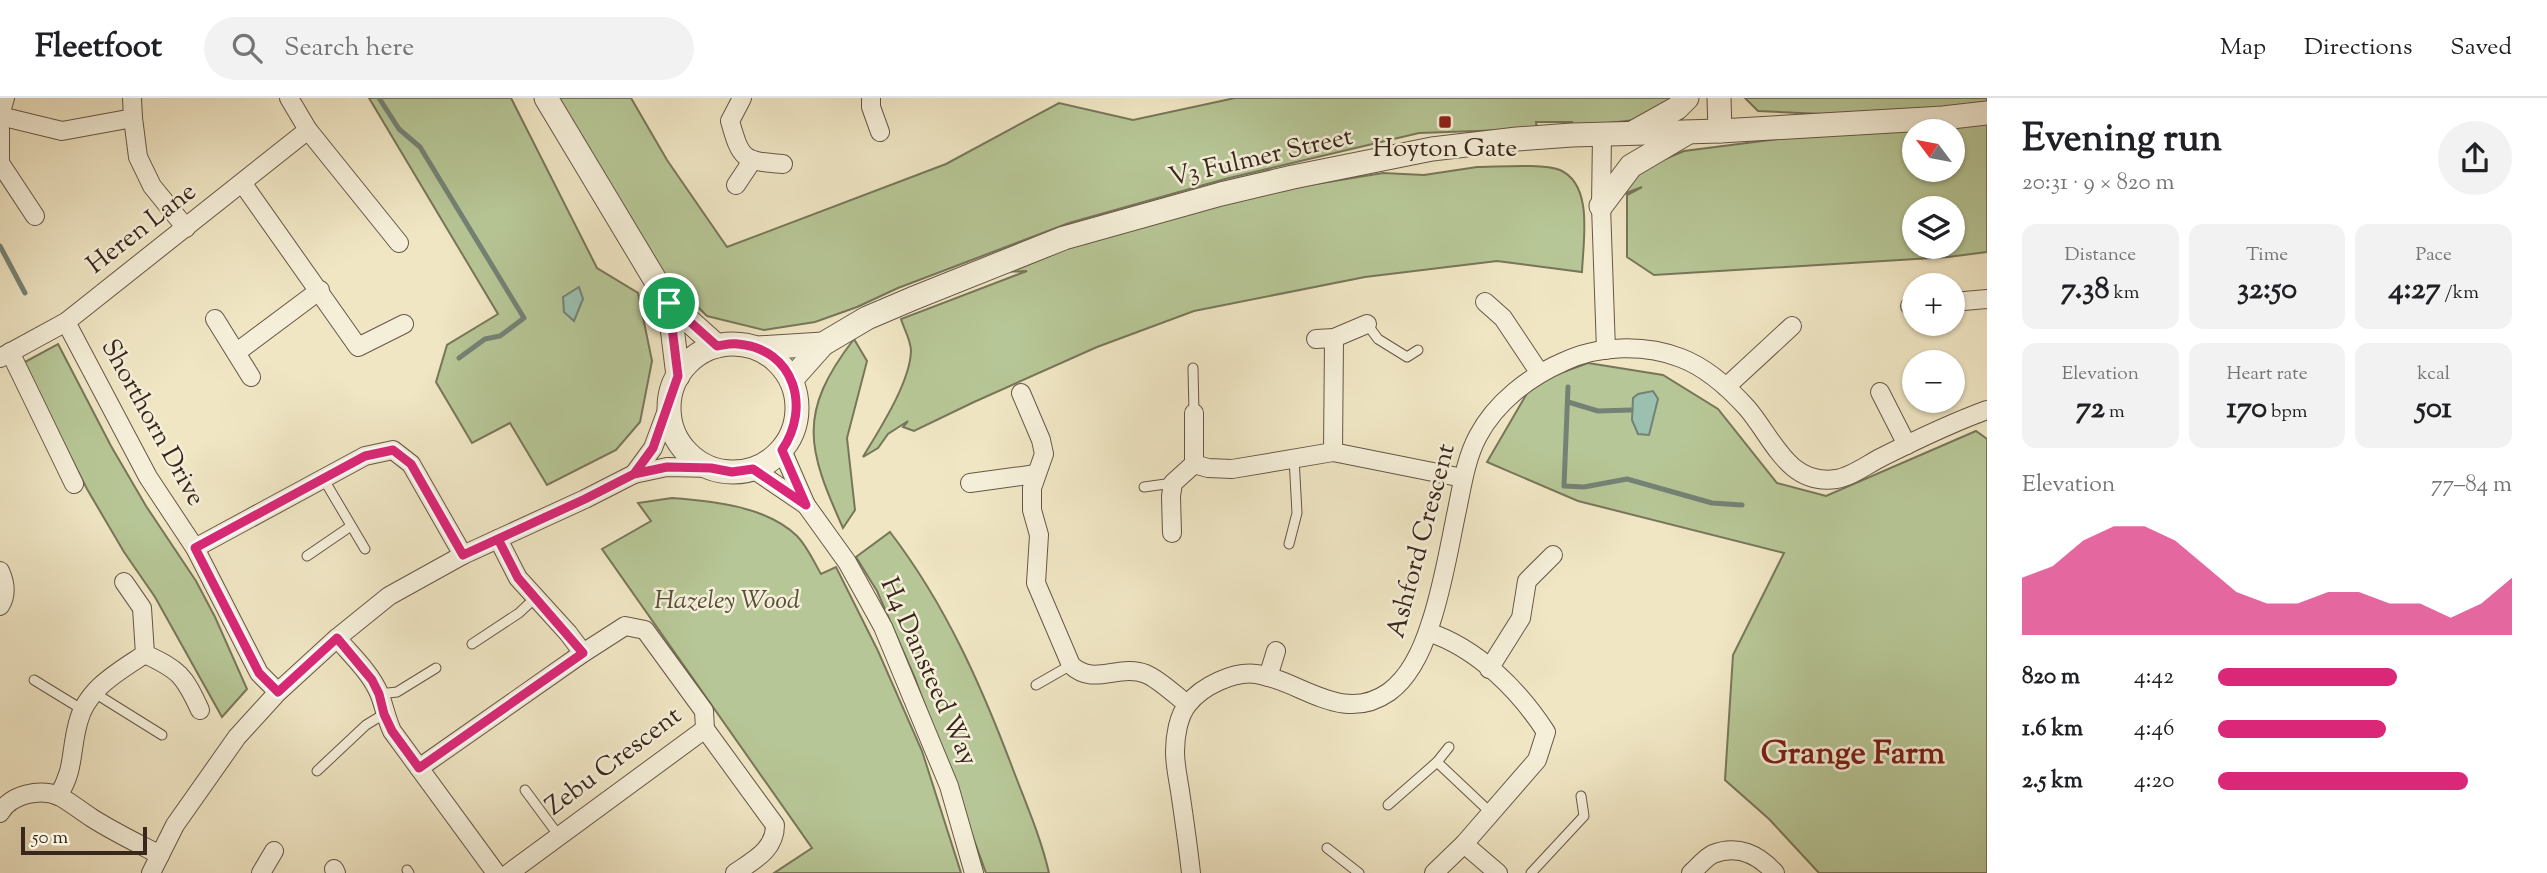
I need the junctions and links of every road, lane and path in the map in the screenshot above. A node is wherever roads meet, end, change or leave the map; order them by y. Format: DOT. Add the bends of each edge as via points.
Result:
graph roads {
  1 [pos="5,98"];
  2 [pos="132,98"];
  3 [pos="289,98"];
  4 [pos="546,98"];
  5 [pos="742,98"];
  6 [pos="871,98"];
  7 [pos="1687,98"];
  8 [pos="1719,98"];
  9 [pos="1987,113"];
  10 [pos="0,116"];
  11 [pos="132,118"];
  12 [pos="0,129"];
  13 [pos="308,130"];
  14 [pos="1720,131"];
  15 [pos="880,132"];
  16 [pos="1689,132"];
  17 [pos="1602,134"];
  18 [pos="1631,134"];
  19 [pos="752,161"];
  20 [pos="783,163"];
  21 [pos="243,184"];
  22 [pos="736,185"];
  23 [pos="1601,206"];
  24 [pos="35,216"];
  25 [pos="186,228"];
  26 [pos="399,243"];
  27 [pos="320,290"];
  28 [pos="1987,299"];
  29 [pos="1965,301"];
  30 [pos="1485,302"];
  31 [pos="669,303"];
  32 [pos="215,319"];
  33 [pos="66,322"];
  34 [pos="404,324"];
  35 [pos="1367,324"];
  36 [pos="1792,326"];
  37 [pos="823,344"];
  38 [pos="717,346"];
  39 [pos="758,348"];
  40 [pos="1606,349"];
  41 [pos="1418,350"];
  42 [pos="237,352"];
  43 [pos="5,355"];
  44 [pos="1193,368"];
  45 [pos="1539,372"];
  46 [pos="678,376"];
  47 [pos="251,377"];
  48 [pos="791,380"];
  49 [pos="1726,387"];
  50 [pos="1880,392"];
  51 [pos="1021,393"];
  52 [pos="669,405"];
  53 [pos="1987,410"];
  54 [pos="1194,413"];
  55 [pos="1907,445"];
  56 [pos="782,450"];
  57 [pos="1333,452"];
  58 [pos="1294,458"];
  59 [pos="1194,464"];
  60 [pos="711,468"];
  61 [pos="753,469"];
  62 [pos="634,474"];
  63 [pos="1036,474"];
  64 [pos="323,478"];
  65 [pos="1463,478"];
  66 [pos="970,482"];
  67 [pos="1173,483"];
  68 [pos="74,484"];
  69 [pos="1144,487"];
  70 [pos="806,505"];
  71 [pos="351,526"];
  72 [pos="1172,533"];
  73 [pos="498,539"];
  74 [pos="1289,544"];
  75 [pos="195,548"];
  76 [pos="365,548"];
  77 [pos="463,555"];
  78 [pos="1553,555"];
  79 [pos="307,556"];
  80 [pos="0,571"];
  81 [pos="124,582"];
  82 [pos="535,598"];
  83 [pos="0,606"];
  84 [pos="1428,632"];
  85 [pos="337,638"];
  86 [pos="472,644"];
  87 [pos="1276,651"];
  88 [pos="583,653"];
  89 [pos="145,654"];
  90 [pos="1071,665"];
  91 [pos="436,668"];
  92 [pos="1489,668"];
  93 [pos="1268,677"];
  94 [pos="34,680"];
  95 [pos="1036,685"];
  96 [pos="93,692"];
  97 [pos="278,692"];
  98 [pos="379,694"];
  99 [pos="1187,704"];
  100 [pos="83,710"];
  101 [pos="200,710"];
  102 [pos="384,714"];
  103 [pos="705,729"];
  104 [pos="162,736"];
  105 [pos="1449,747"];
  106 [pos="1437,762"];
  107 [pos="419,768"];
  108 [pos="317,771"];
  109 [pos="525,790"];
  110 [pos="58,796"];
  111 [pos="1581,796"];
  112 [pos="1388,805"];
  113 [pos="1,809"];
  114 [pos="1491,813"];
  115 [pos="559,836"];
  116 [pos="1465,844"];
  117 [pos="1327,848"];
  118 [pos="274,851"];
  119 [pos="160,855"];
  120 [pos="151,873"];
  121 [pos="261,873"];
  122 [pos="496,873"];
  123 [pos="509,873"];
  124 [pos="735,873"];
  125 [pos="974,873"];
  126 [pos="1191,873"];
  127 [pos="1359,873"];
  128 [pos="1434,873"];
  129 [pos="1498,873"];
  130 [pos="1531,873"];
  131 [pos="1691,873"];
  132 [pos="1775,873"];
  1 -- 10 [label="street"];
  2 -- 11 [label="street"];
  3 -- 13 [label="street"];
  4 -- 31 [label="street"];
  5 -- 19 [label="street" via="730,121 737,147"];
  6 -- 15 [label="street"];
  7 -- 18 [label="street"];
  8 -- 14 [label="street"];
  9 -- 14 [label="street, V3 Fulmer Street"];
  10 -- 11 [label="street" via="62,131"];
  11 -- 25 [label="street" via="138,157 152,186"];
  12 -- 24 [label="street" via="0,163"];
  13 -- 21 [label="street, Heren Lane"];
  13 -- 26 [label="street"];
  14 -- 16 [label="street, V3 Fulmer Street"];
  16 -- 18 [label="street, V3 Fulmer Street"];
  16 -- 23 [label="street" via="1631,166"];
  17 -- 18 [label="street, V3 Fulmer Street"];
  17 -- 23 [label="street"];
  17 -- 37 [label="street, V3 Fulmer Street" via="1432,149 1221,194 1064,238 867,318"];
  19 -- 20 [label="street"];
  19 -- 22 [label="street"];
  21 -- 25 [label="street, Heren Lane"];
  21 -- 27 [label="street"];
  23 -- 40 [label="street"];
  25 -- 33 [label="street, Heren Lane"];
  27 -- 34 [label="street" via="358,347"];
  27 -- 42 [label="street"];
  28 -- 29 [label="street"];
  30 -- 45 [label="street" via="1503,318"];
  31 -- 38 [label="street"];
  31 -- 46 [label="street"];
  32 -- 42 [label="street"];
  33 -- 43 [label="street, Heren Lane"];
  33 -- 75 [label="street, Shorthorn Drive" via="148,477"];
  35 -- 41 [label="lane" via="1378,339 1407,357"];
  35 -- 57 [label="street" via="1325,338"];
  36 -- 49 [label="street"];
  37 -- 39 [label="street, V3 Fulmer Street"];
  37 -- 48 [label="street, V3 Fulmer Street"];
  38 -- 39 [label="street"];
  38 -- 46 [label="street" via="701,352"];
  39 -- 48 [label="street" via="783,367"];
  40 -- 45 [label="street, Ashford Crescent" via="1582,353"];
  40 -- 49 [label="street, Ashford Crescent" via="1645,349 1681,358"];
  42 -- 47 [label="street"];
  43 -- 68 [label="street"];
  44 -- 54 [label="lane"];
  45 -- 65 [label="street, Ashford Crescent" via="1507,398 1478,436"];
  46 -- 52 [label="street"];
  48 -- 56 [label="street" via="798,409"];
  49 -- 55 [label="street, Ashford Crescent" via="1786,462 1808,477 1838,479"];
  50 -- 55 [label="street"];
  51 -- 63 [label="street" via="1044,454"];
  52 -- 60 [label="street" via="670,421 685,450"];
  52 -- 62 [label="street" via="653,448"];
  53 -- 55 [label="street, Ashford Crescent"];
  54 -- 59 [label="street"];
  56 -- 61 [label="street"];
  56 -- 70 [label="street, H4 Dansteed Way"];
  57 -- 58 [label="street"];
  57 -- 65 [label="street"];
  58 -- 59 [label="street" via="1232,469"];
  58 -- 74 [label="lane" via="1297,513"];
  59 -- 67 [label="street"];
  60 -- 61 [label="street"];
  60 -- 62 [label="street" via="667,467"];
  61 -- 70 [label="street, H4 Dansteed Way"];
  62 -- 73 [label="street"];
  63 -- 66 [label="street"];
  63 -- 90 [label="street" via="1032,510 1039,535 1037,583"];
  64 -- 71 [label="lane"];
  64 -- 75 [label="street"];
  64 -- 77 [label="street" via="365,456 393,450 411,464"];
  65 -- 84 [label="street, Ashford Crescent" via="1440,596"];
  67 -- 69 [label="lane"];
  67 -- 72 [label="street"];
  70 -- 125 [label="street, H4 Dansteed Way" via="847,562 883,627 949,786"];
  71 -- 76 [label="lane"];
  71 -- 79 [label="lane"];
  73 -- 77 [label="street"];
  73 -- 82 [label="street" via="518,578"];
  75 -- 97 [label="street, Shorthorn Drive" via="259,673"];
  77 -- 85 [label="street" via="389,596"];
  78 -- 92 [label="street" via="1527,581 1521,618"];
  80 -- 83 [label="street" via="4,581"];
  81 -- 89 [label="street" via="142,608"];
  82 -- 86 [label="lane"];
  82 -- 88 [label="street"];
  84 -- 92 [label="street" via="1467,650"];
  84 -- 93 [label="street, Ashford Crescent" via="1418,657 1397,686 1374,702 1328,701"];
  85 -- 97 [label="street"];
  85 -- 98 [label="street"];
  87 -- 93 [label="street"];
  88 -- 103 [label="street, Zebu Crescent" via="625,626 645,630 704,711"];
  88 -- 107 [label="street, Zebu Crescent"];
  89 -- 96 [label="street"];
  89 -- 101 [label="street" via="174,668"];
  90 -- 95 [label="lane"];
  90 -- 99 [label="street" via="1080,674 1094,676 1122,670 1146,674"];
  91 -- 98 [label="lane" via="397,692"];
  92 -- 114 [label="street" via="1528,705 1546,732 1537,760"];
  93 -- 99 [label="street, Ashford Crescent" via="1232,677 1208,687"];
  94 -- 100 [label="lane"];
  96 -- 100 [label="street"];
  96 -- 104 [label="lane"];
  97 -- 119 [label="street" via="237,737 175,825"];
  98 -- 102 [label="street"];
  99 -- 126 [label="street" via="1177,727 1175,754"];
  100 -- 110 [label="street" via="69,779"];
  102 -- 107 [label="street"];
  102 -- 108 [label="lane"];
  103 -- 115 [label="street, Zebu Crescent"];
  103 -- 124 [label="street" via="775,825 775,836 765,852"];
  105 -- 106 [label="lane"];
  106 -- 112 [label="lane"];
  106 -- 114 [label="lane"];
  107 -- 122 [label="street"];
  109 -- 115 [label="lane"];
  110 -- 113 [label="street" via="36,792"];
  110 -- 119 [label="street"];
  111 -- 130 [label="lane" via="1584,816"];
  114 -- 116 [label="street"];
  115 -- 123 [label="street, Zebu Crescent"];
  116 -- 128 [label="street"];
  116 -- 129 [label="street"];
  117 -- 127 [label="lane"];
  118 -- 121 [label="street"];
  119 -- 120 [label="street"];
  131 -- 132 [label="street" via="1712,854 1740,851 1762,858"];
}
